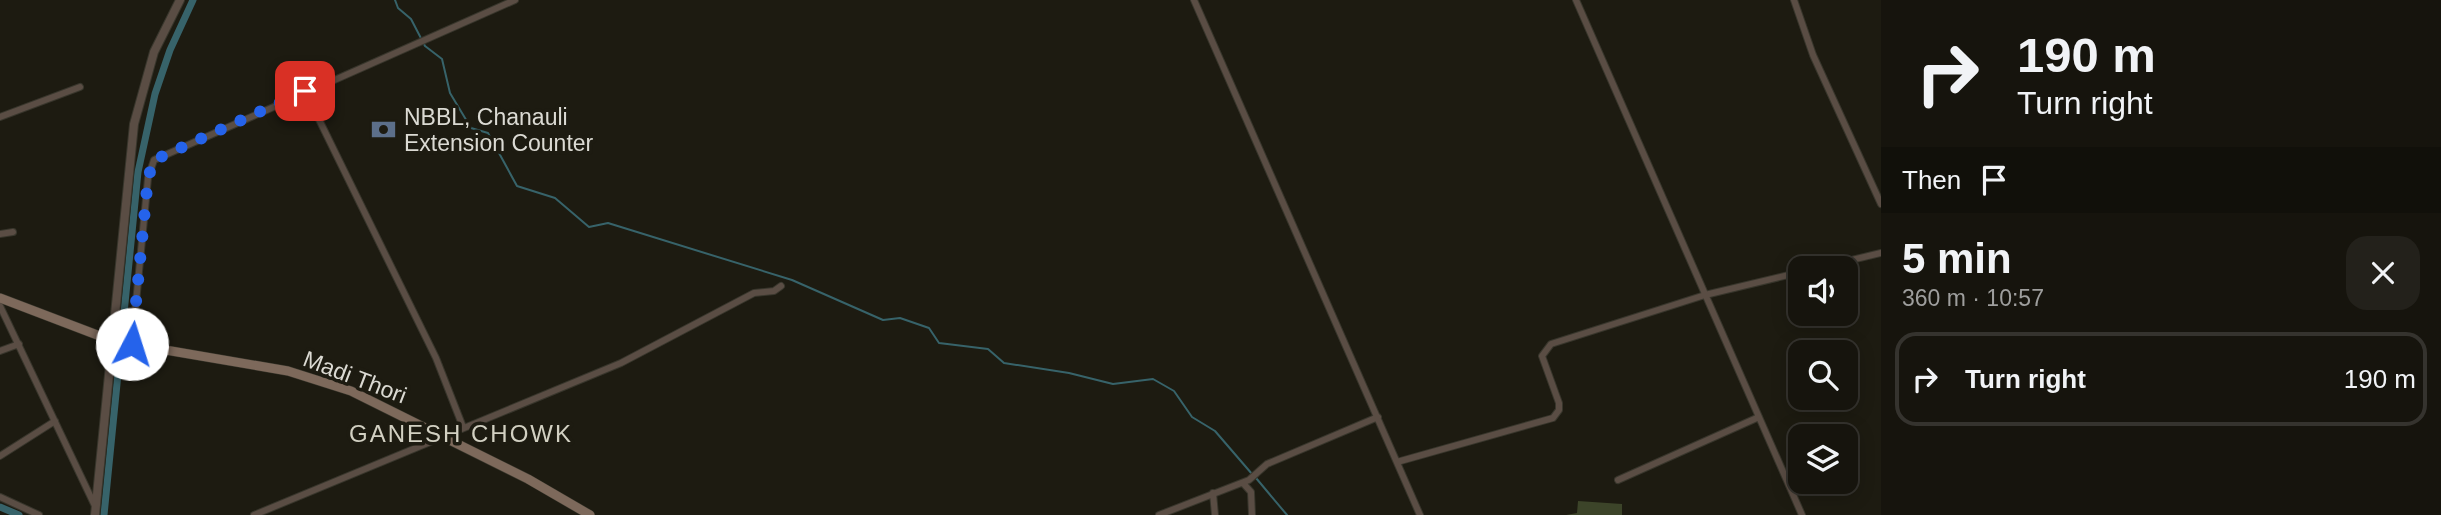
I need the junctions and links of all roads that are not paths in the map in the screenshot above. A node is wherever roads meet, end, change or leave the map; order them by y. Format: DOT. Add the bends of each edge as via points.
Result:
graph roads {
  1 [pos="180,0"];
  2 [pos="515,0"];
  3 [pos="1194,0"];
  4 [pos="1576,0"];
  5 [pos="1794,0"];
  6 [pos="80,87"];
  7 [pos="305,91"];
  8 [pos="0,117"];
  9 [pos="1881,204"];
  10 [pos="13,232"];
  11 [pos="0,234"];
  12 [pos="1881,253"];
  13 [pos="1858,258"];
  14 [pos="1788,275"];
  15 [pos="780,286"];
  16 [pos="1705,295"];
  17 [pos="0,298"];
  18 [pos="0,306"];
  19 [pos="113,341"];
  20 [pos="129,343"];
  21 [pos="19,344"];
  22 [pos="0,351"];
  23 [pos="1759,417"];
  24 [pos="1378,418"];
  25 [pos="55,421"];
  26 [pos="463,427"];
  27 [pos="444,436"];
  28 [pos="0,456"];
  29 [pos="1397,462"];
  30 [pos="1618,480"];
  31 [pos="1246,482"];
  32 [pos="1213,493"];
  33 [pos="0,497"];
  34 [pos="96,512"];
  35 [pos="39,515"];
  36 [pos="254,515"];
  37 [pos="590,515"];
  38 [pos="1158,515"];
  39 [pos="1214,515"];
  40 [pos="1252,515"];
  41 [pos="1420,515"];
  42 [pos="1802,515"];
  1 -- 19 [label="street" via="154,52 134,124"];
  2 -- 7 [label="street"];
  3 -- 24 [label="street"];
  4 -- 16 [label="street"];
  5 -- 9 [label="street" via="1813,55"];
  6 -- 8 [label="street"];
  7 -- 20 [label="street" via="154,160 148,178"];
  7 -- 26 [label="street" via="436,358"];
  10 -- 11 [label="street"];
  12 -- 13 [label="street"];
  14 -- 16 [label="street"];
  15 -- 26 [label="street" via="754,293 621,362"];
  16 -- 23 [label="street"];
  16 -- 29 [label="street" via="1551,344 1542,356 1559,404 1553,418"];
  17 -- 19 [label="main road, Madi Thori"];
  18 -- 21 [label="street"];
  19 -- 20 [label="main road, Madi Thori"];
  19 -- 34 [label="street"];
  20 -- 27 [label="main road, Madi Thori" via="288,371 351,391"];
  21 -- 22 [label="street"];
  21 -- 25 [label="street"];
  23 -- 30 [label="street"];
  23 -- 42 [label="street"];
  24 -- 29 [label="street"];
  24 -- 31 [label="street" via="1257,470"];
  25 -- 28 [label="street"];
  25 -- 34 [label="street"];
  26 -- 27 [label="street"];
  27 -- 36 [label="street"];
  27 -- 37 [label="main road, Madi Thori"];
  29 -- 41 [label="street"];
  31 -- 32 [label="street"];
  31 -- 40 [label="street"];
  32 -- 38 [label="street"];
  32 -- 39 [label="street"];
  33 -- 35 [label="street"];
}
